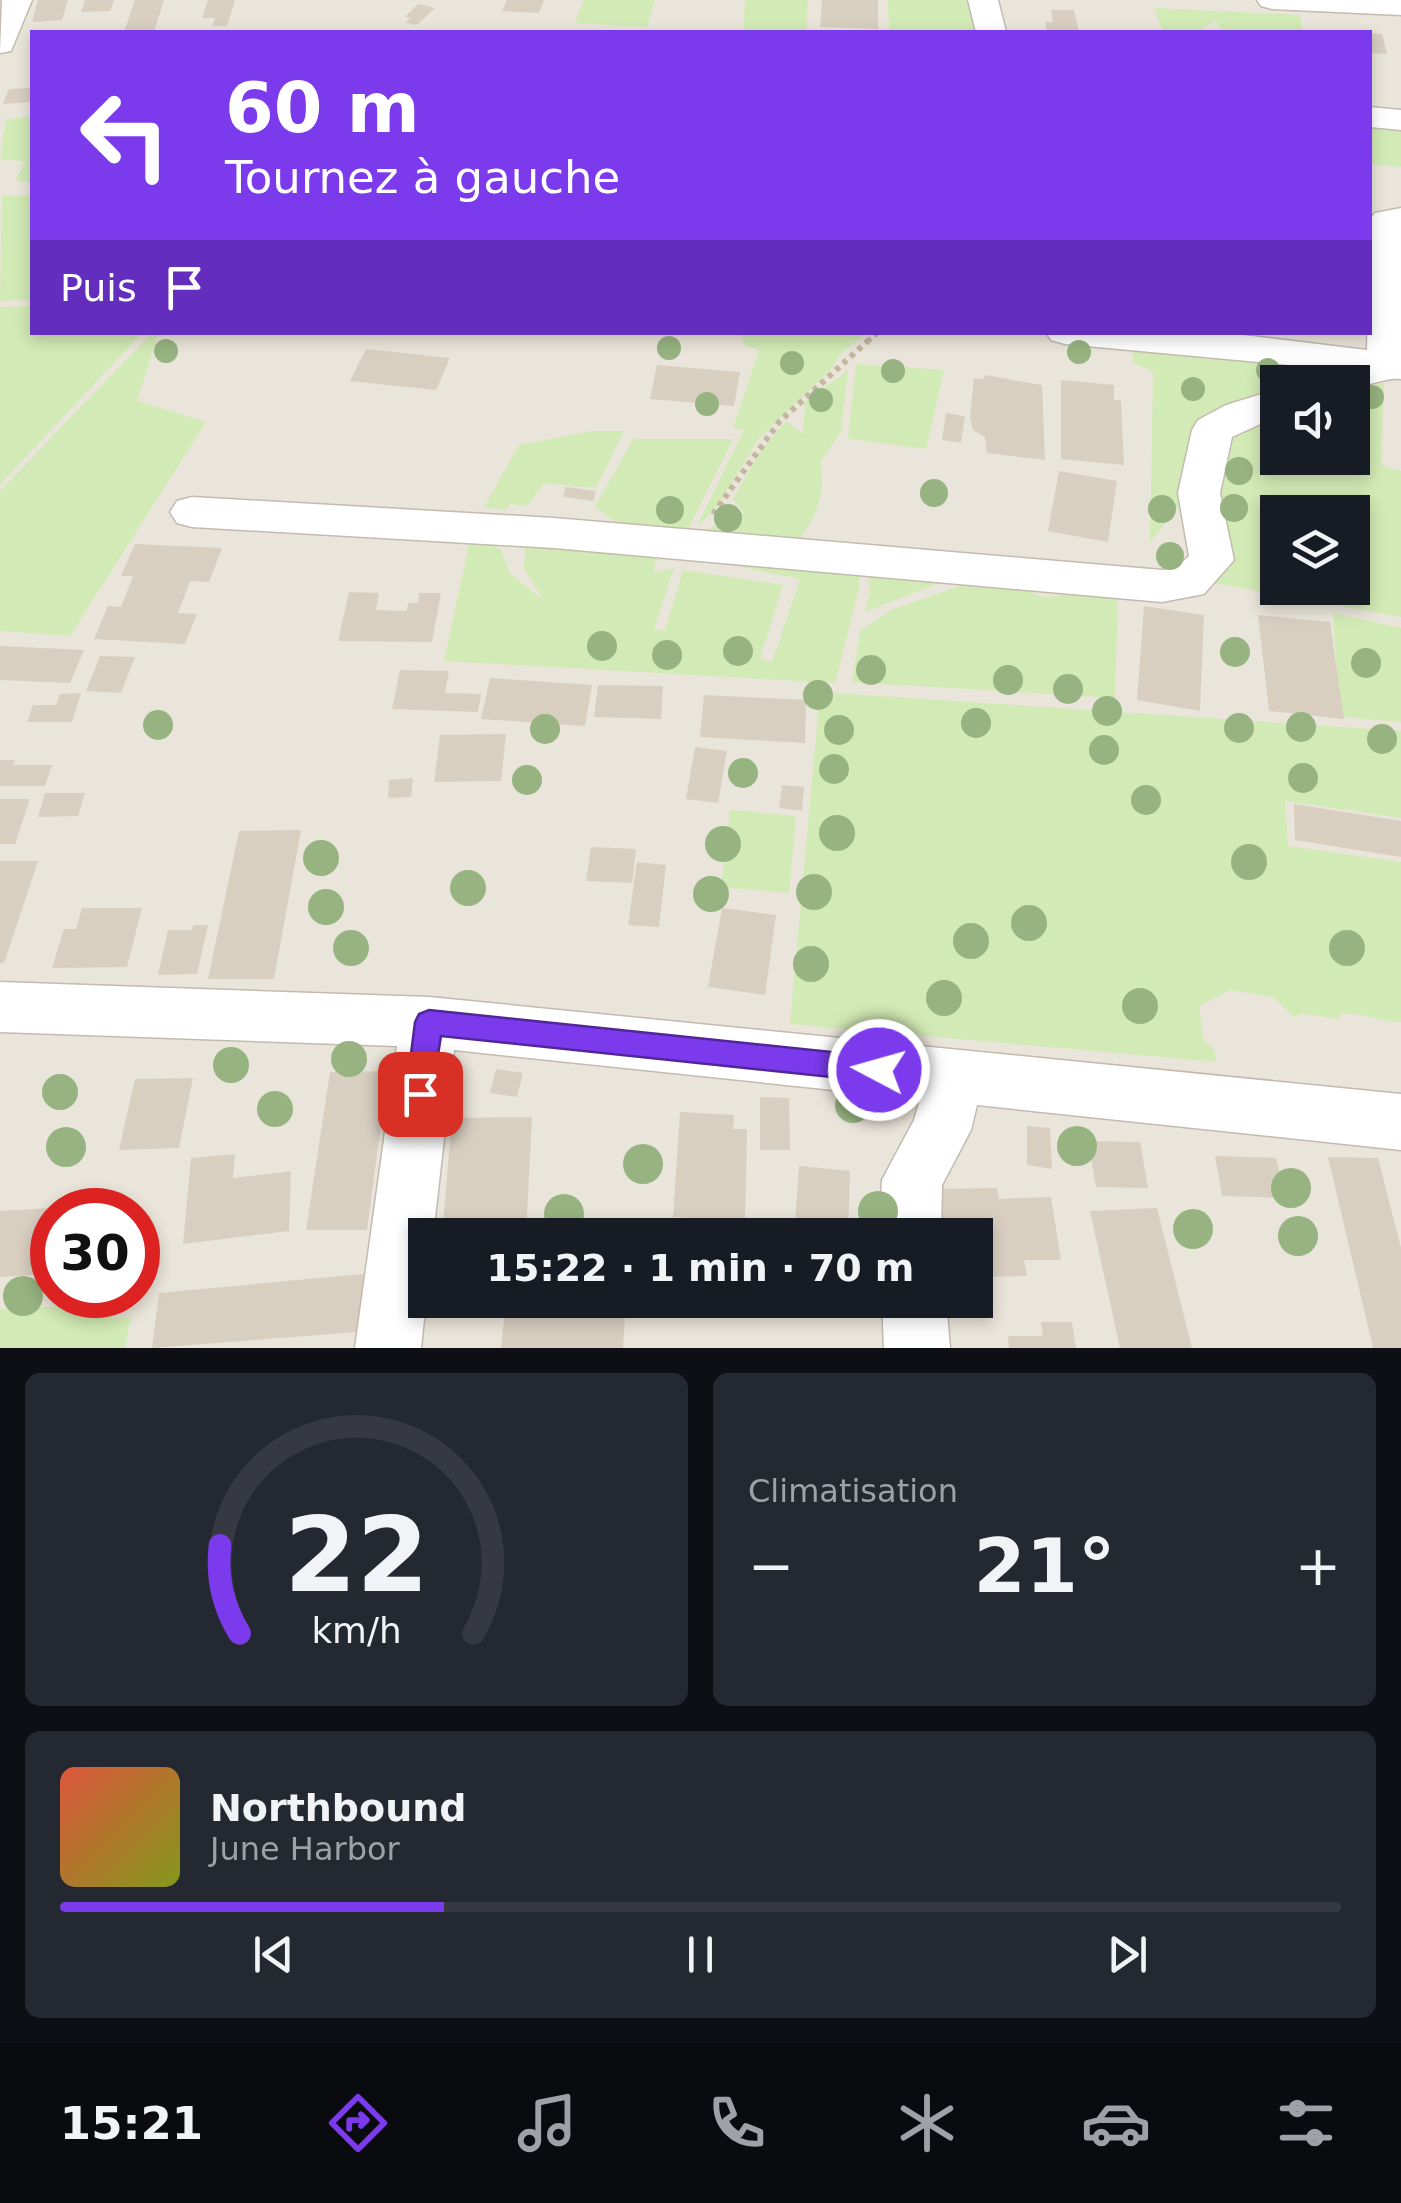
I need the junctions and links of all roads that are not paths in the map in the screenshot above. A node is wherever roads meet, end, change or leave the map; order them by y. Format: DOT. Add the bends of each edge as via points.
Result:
graph roads {
  1 [pos="16,0"];
  2 [pos="984,0"];
  3 [pos="1272,0"];
  4 [pos="1401,6"];
  5 [pos="991,30"];
  6 [pos="0,44"];
  7 [pos="1372,117"];
  8 [pos="1401,120"];
  9 [pos="1401,219"];
  10 [pos="1102,335"];
  11 [pos="1394,367"];
  12 [pos="1260,408"];
  13 [pos="192,512"];
  14 [pos="0,1007"];
  15 [pos="429,1022"];
  16 [pos="955,1078"];
  17 [pos="1401,1122"];
  18 [pos="911,1218"];
  19 [pos="915,1318"];
  20 [pos="388,1348"];
  21 [pos="917,1348"];
  1 -- 6 [label="street"];
  2 -- 5 [label="street"];
  3 -- 4 [label="street"];
  7 -- 8 [label="street"];
  9 -- 11 [label="street" via="1381,228"];
  10 -- 11 [label="street" via="1297,351"];
  12 -- 13 [label="street" via="1213,430 1199,494 1212,560 1188,582 1162,586 685,544"];
  14 -- 15 [label="street"];
  15 -- 16 [label="street"];
  15 -- 20 [label="street"];
  16 -- 17 [label="street"];
  16 -- 18 [label="street" via="941,1130 912,1180"];
  19 -- 21 [label="street"];
}
